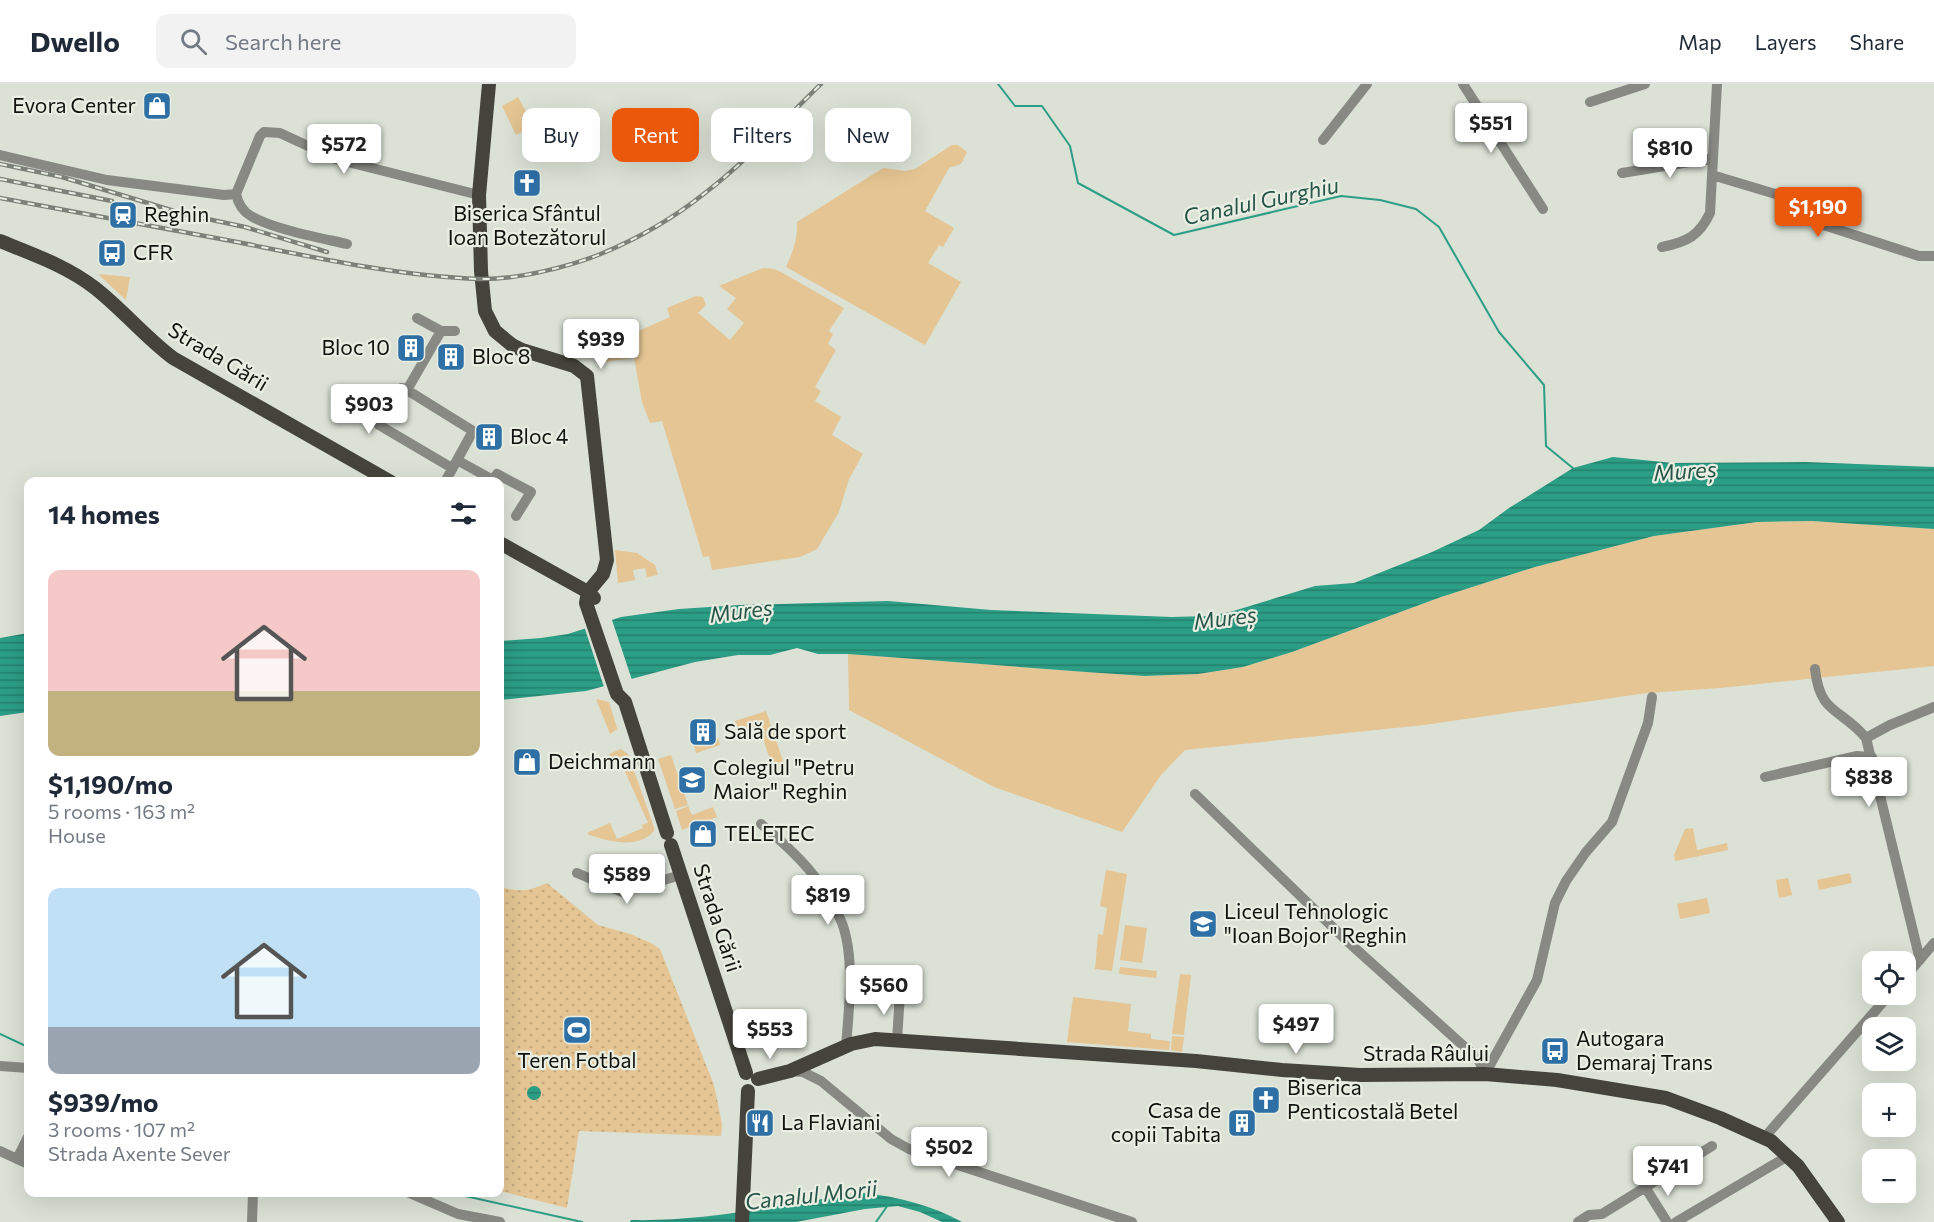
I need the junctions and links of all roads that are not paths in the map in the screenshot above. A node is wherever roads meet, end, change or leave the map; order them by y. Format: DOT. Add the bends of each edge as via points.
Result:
graph roads {
  1 [pos="489,84"];
  2 [pos="1367,84"];
  3 [pos="1463,84"];
  4 [pos="1645,84"];
  5 [pos="1717,84"];
  6 [pos="1590,102"];
  7 [pos="1323,140"];
  8 [pos="0,155"];
  9 [pos="1713,158"];
  10 [pos="1622,173"];
  11 [pos="1712,175"];
  12 [pos="236,194"];
  13 [pos="479,195"];
  14 [pos="1542,209"];
  15 [pos="0,241"];
  16 [pos="346,244"];
  17 [pos="1662,248"];
  18 [pos="1934,256"];
  19 [pos="417,318"];
  20 [pos="455,330"];
  21 [pos="441,331"];
  22 [pos="407,390"];
  23 [pos="455,464"];
  24 [pos="382,477"];
  25 [pos="448,477"];
  26 [pos="486,477"];
  27 [pos="504,478"];
  28 [pos="516,516"];
  29 [pos="504,545"];
  30 [pos="590,598"];
  31 [pos="1815,669"];
  32 [pos="1652,697"];
  33 [pos="1934,707"];
  34 [pos="1866,738"];
  35 [pos="1872,757"];
  36 [pos="1765,777"];
  37 [pos="1196,794"];
  38 [pos="760,824"];
  39 [pos="577,873"];
  40 [pos="681,875"];
  41 [pos="1934,943"];
  42 [pos="1920,960"];
  43 [pos="1916,965"];
  44 [pos="900,994"];
  45 [pos="1880,1005"];
  46 [pos="897,1040"];
  47 [pos="846,1046"];
  48 [pos="0,1066"];
  49 [pos="24,1068"];
  50 [pos="790,1071"];
  51 [pos="1485,1074"];
  52 [pos="752,1076"];
  53 [pos="1764,1138"];
  54 [pos="24,1145"];
  55 [pos="1712,1146"];
  56 [pos="0,1151"];
  57 [pos="1788,1156"];
  58 [pos="17,1159"];
  59 [pos="24,1162"];
  60 [pos="1645,1187"];
  61 [pos="252,1197"];
  62 [pos="419,1197"];
  63 [pos="252,1222"];
  64 [pos="500,1222"];
  65 [pos="742,1222"];
  66 [pos="1130,1222"];
  67 [pos="1578,1222"];
  68 [pos="1667,1222"];
  69 [pos="1676,1222"];
  70 [pos="1838,1222"];
  1 -- 13 [label="main road"];
  2 -- 7 [label="street"];
  3 -- 14 [label="street"];
  4 -- 6 [label="street"];
  5 -- 9 [label="street"];
  8 -- 12 [label="street" via="107,180"];
  9 -- 10 [label="street"];
  9 -- 11 [label="street"];
  11 -- 17 [label="street" via="1710,213 1703,227 1678,244"];
  11 -- 18 [label="street" via="1782,196 1796,216 1919,256"];
  12 -- 13 [label="street" via="260,136 272,131 336,159"];
  12 -- 16 [label="street" via="241,208 265,223"];
  13 -- 30 [label="main road" via="485,311 495,331 522,350 574,366 587,376 607,560"];
  15 -- 24 [label="main road, Strada Gării" via="41,257 94,287 173,358"];
  19 -- 21 [label="street"];
  20 -- 21 [label="street"];
  21 -- 22 [label="street"];
  22 -- 23 [label="street" via="472,431"];
  22 -- 23 [label="street" via="402,388 379,426"];
  23 -- 25 [label="street"];
  23 -- 26 [label="street"];
  27 -- 28 [label="street" via="531,492"];
  29 -- 30 [label="main road"];
  30 -- 40 [label="main road, Strada Gării"];
  31 -- 34 [label="street" via="1824,702"];
  32 -- 51 [label="street" via="1648,723 1621,801 1606,830 1586,852 1555,903 1537,980"];
  33 -- 34 [label="street"];
  34 -- 35 [label="street"];
  35 -- 36 [label="street" via="1856,756"];
  35 -- 42 [label="street"];
  37 -- 51 [label="street" via="1347,941 1478,1059"];
  38 -- 47 [label="street" via="790,848 813,874 842,924 850,972"];
  39 -- 40 [label="street" via="622,892"];
  40 -- 52 [label="main road, Strada Gării"];
  41 -- 42 [label="street"];
  42 -- 43 [label="street"];
  44 -- 46 [label="street"];
  45 -- 53 [label="street"];
  46 -- 47 [label="main road, Strada Râului" via="862,1040"];
  46 -- 51 [label="main road, Strada Râului" via="1360,1075"];
  47 -- 50 [label="main road, Strada Râului"];
  48 -- 49 [label="street"];
  50 -- 52 [label="main road, Strada Râului"];
  50 -- 66 [label="street" via="809,1074 820,1081 909,1149"];
  51 -- 53 [label="main road, Strada Râului" via="1557,1080 1666,1098"];
  52 -- 65 [label="main road, Strada Gării" via="741,1077 740,1083 748,1091"];
  53 -- 57 [label="main road, Strada Râului"];
  54 -- 58 [label="street"];
  55 -- 60 [label="street"];
  56 -- 58 [label="street"];
  57 -- 69 [label="street"];
  57 -- 70 [label="main road, Strada Râului"];
  58 -- 59 [label="street"];
  60 -- 67 [label="street" via="1602,1214 1589,1215"];
  60 -- 68 [label="street"];
  61 -- 63 [label="street"];
  62 -- 64 [label="street" via="458,1214"];
}
